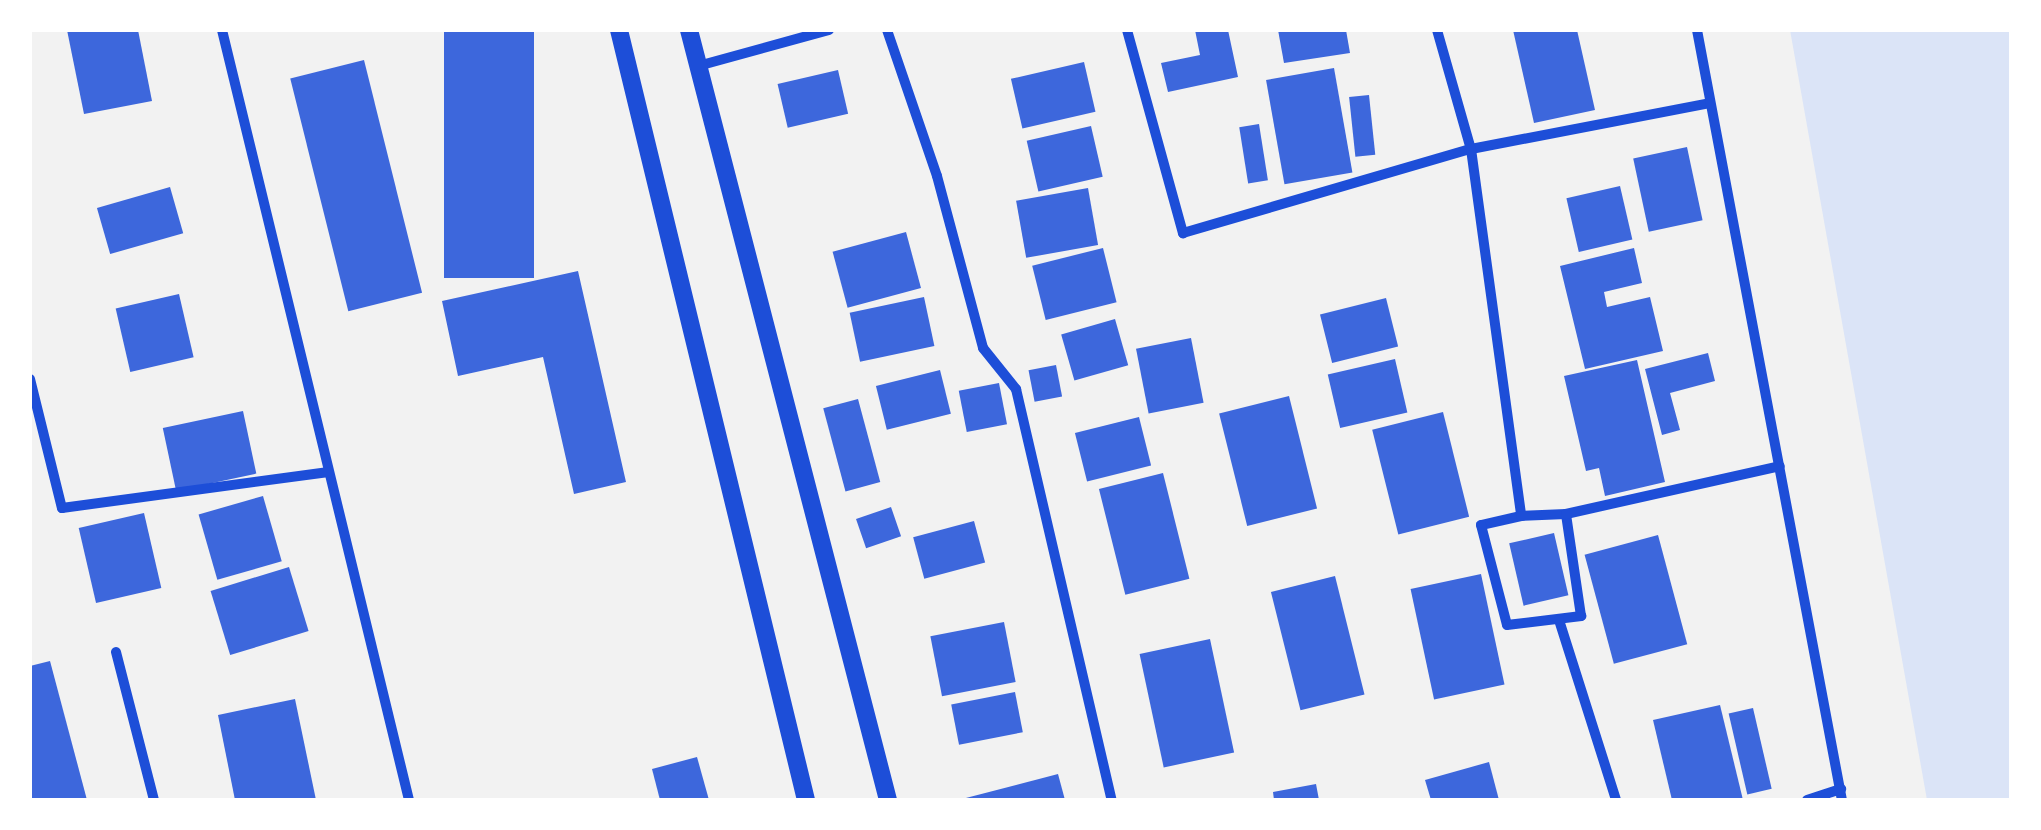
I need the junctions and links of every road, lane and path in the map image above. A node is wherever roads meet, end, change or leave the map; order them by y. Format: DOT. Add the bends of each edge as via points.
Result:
graph roads {
  1 [pos="222,30"];
  2 [pos="619,30"];
  3 [pos="690,30"];
  4 [pos="830,30"];
  5 [pos="887,30"];
  6 [pos="1126,30"];
  7 [pos="1437,30"];
  8 [pos="1698,30"];
  9 [pos="698,66"];
  10 [pos="1710,103"];
  11 [pos="1471,150"];
  12 [pos="30,379"];
  13 [pos="1780,466"];
  14 [pos="329,472"];
  15 [pos="1566,514"];
  16 [pos="1521,516"];
  17 [pos="1559,620"];
  18 [pos="116,652"];
  19 [pos="1842,795"];
  20 [pos="154,800"];
  21 [pos="409,800"];
  22 [pos="806,800"];
  23 [pos="888,800"];
  24 [pos="1112,800"];
  25 [pos="1616,800"];
  26 [pos="1807,800"];
  1 -- 14 [label="street"];
  2 -- 22 [label="street"];
  3 -- 9 [label="street"];
  4 -- 9 [label="street"];
  5 -- 24 [label="street" via="937,176 982,348 1016,388"];
  6 -- 11 [label="street" via="1183,233"];
  7 -- 11 [label="street"];
  8 -- 10 [label="street"];
  9 -- 23 [label="street"];
  10 -- 11 [label="street"];
  10 -- 13 [label="street"];
  11 -- 16 [label="street"];
  12 -- 14 [label="street" via="62,508"];
  13 -- 15 [label="street"];
  13 -- 19 [label="street"];
  14 -- 21 [label="street"];
  15 -- 16 [label="street"];
  15 -- 17 [label="street" via="1582,616"];
  16 -- 17 [label="street" via="1481,526 1508,626"];
  17 -- 25 [label="street"];
  18 -- 20 [label="street"];
  19 -- 26 [label="street"];
}
